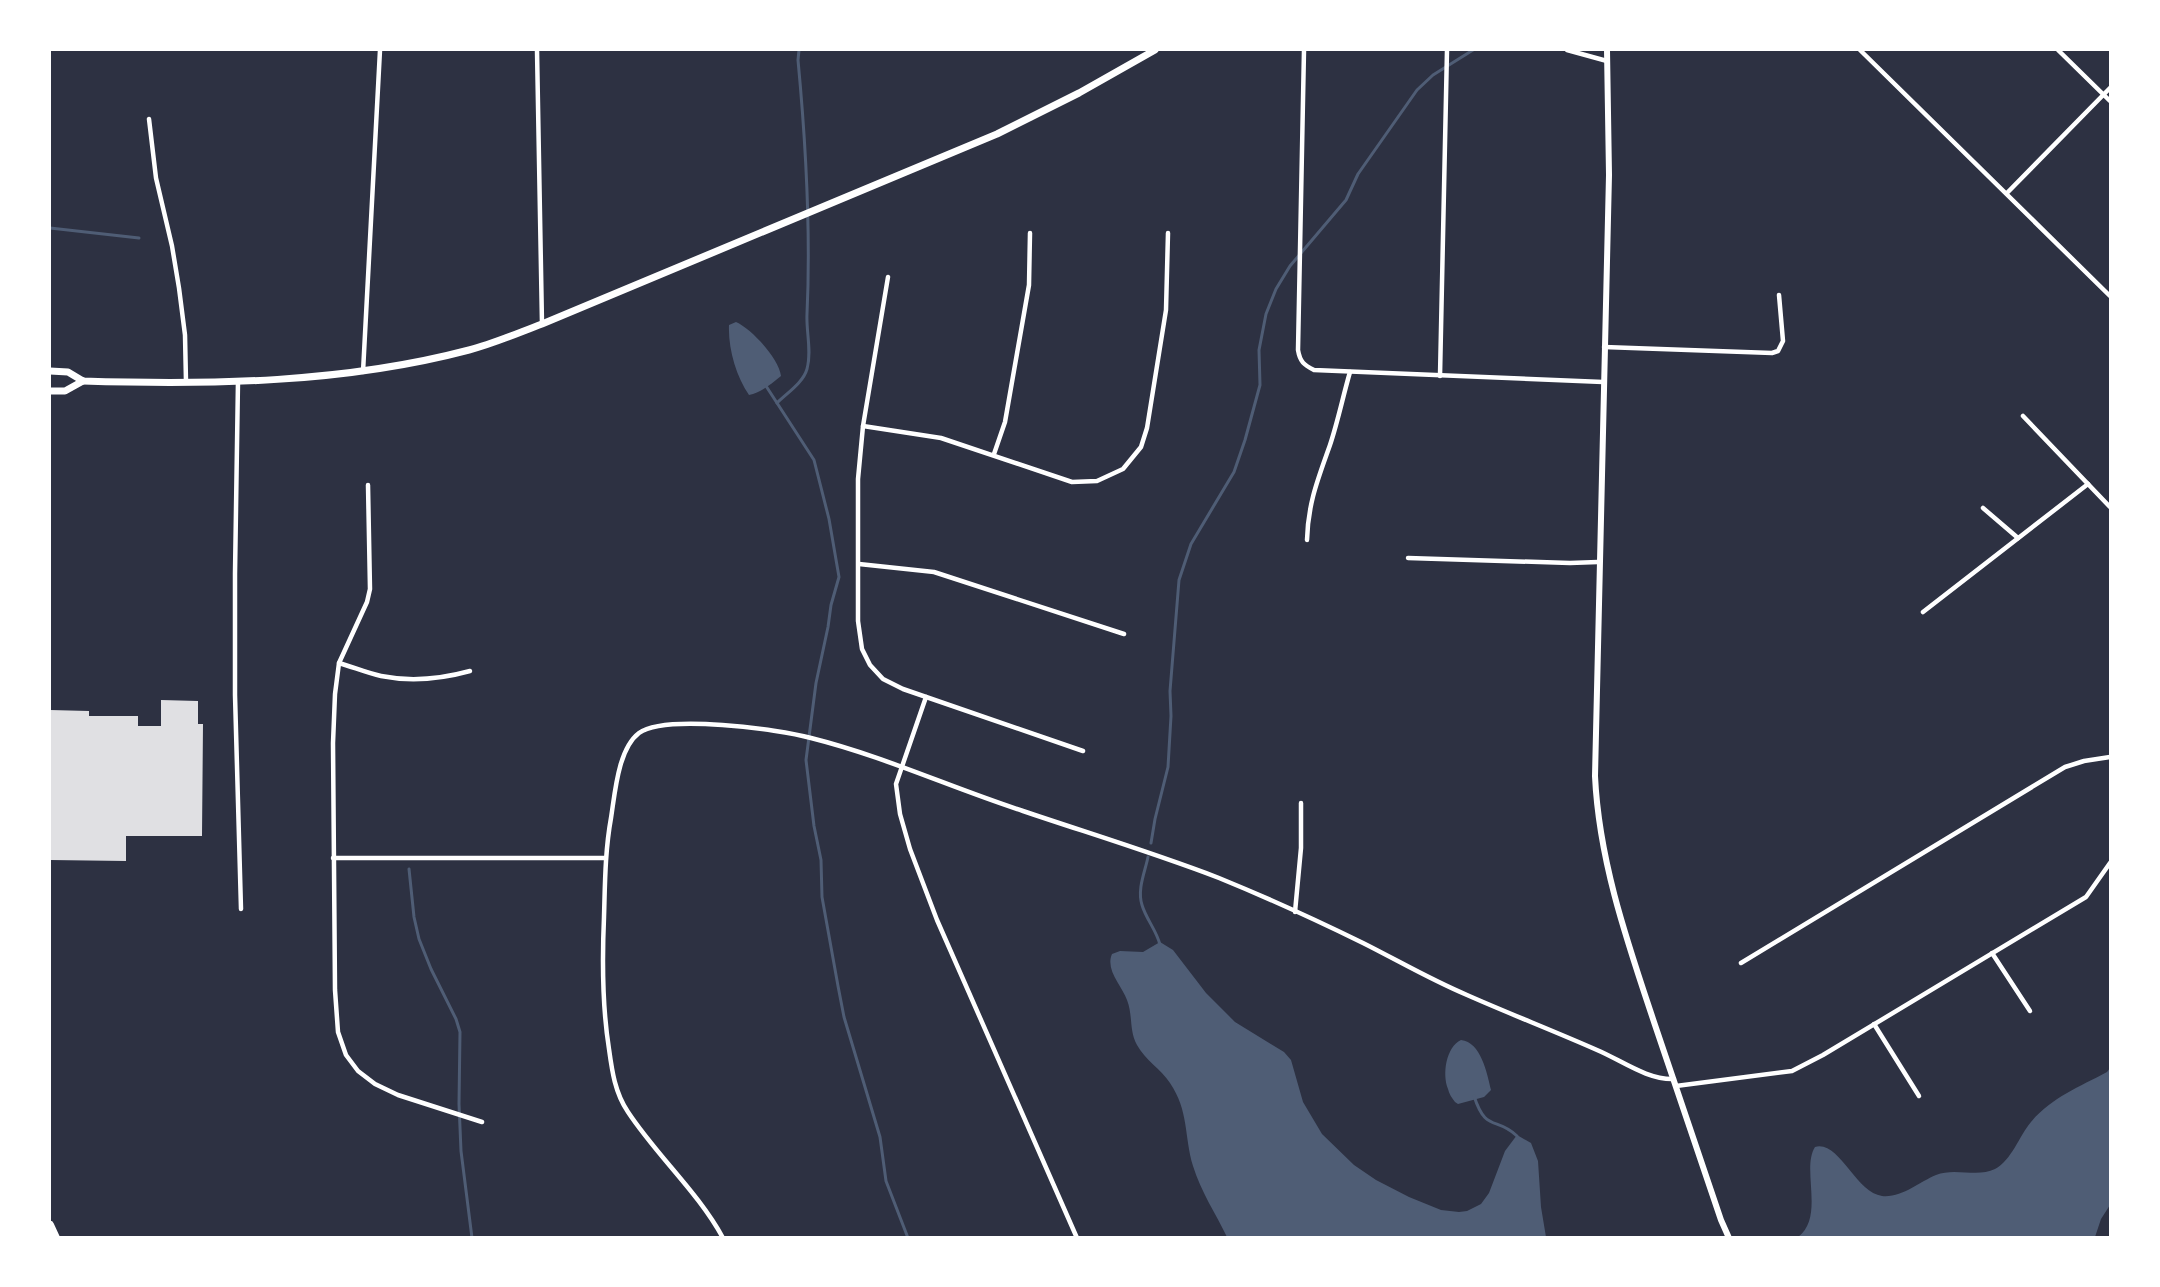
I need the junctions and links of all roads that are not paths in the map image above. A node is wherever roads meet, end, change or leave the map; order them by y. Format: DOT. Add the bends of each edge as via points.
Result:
graph roads {
  1 [pos="380,50"];
  2 [pos="537,50"];
  3 [pos="1155,50"];
  4 [pos="1304,50"];
  5 [pos="1447,50"];
  6 [pos="1568,50"];
  7 [pos="1607,50"];
  8 [pos="1860,50"];
  9 [pos="2058,50"];
  10 [pos="1607,61"];
  11 [pos="2110,88"];
  12 [pos="2104,95"];
  13 [pos="2110,101"];
  14 [pos="149,119"];
  15 [pos="2007,193"];
  16 [pos="1030,233"];
  17 [pos="1168,233"];
  18 [pos="888,277"];
  19 [pos="1779,295"];
  20 [pos="2110,296"];
  21 [pos="542,324"];
  22 [pos="1604,347"];
  23 [pos="50,371"];
  24 [pos="363,372"];
  25 [pos="1350,372"];
  26 [pos="1440,376"];
  27 [pos="83,381"];
  28 [pos="238,381"];
  29 [pos="186,382"];
  30 [pos="1603,382"];
  31 [pos="50,391"];
  32 [pos="2024,416"];
  33 [pos="863,426"];
  34 [pos="994,454"];
  35 [pos="2088,484"];
  36 [pos="369,485"];
  37 [pos="2110,507"];
  38 [pos="1983,508"];
  39 [pos="2018,538"];
  40 [pos="1307,540"];
  41 [pos="1408,558"];
  42 [pos="1598,562"];
  43 [pos="859,564"];
  44 [pos="1923,612"];
  45 [pos="1124,633"];
  46 [pos="339,663"];
  47 [pos="470,671"];
  48 [pos="926,697"];
  49 [pos="1083,751"];
  50 [pos="2110,758"];
  51 [pos="900,768"];
  52 [pos="1301,803"];
  53 [pos="333,858"];
  54 [pos="605,858"];
  55 [pos="2110,863"];
  56 [pos="241,909"];
  57 [pos="1295,912"];
  58 [pos="1992,953"];
  59 [pos="1741,963"];
  60 [pos="2030,1011"];
  61 [pos="1874,1024"];
  62 [pos="1675,1082"];
  63 [pos="1919,1096"];
  64 [pos="482,1122"];
  65 [pos="50,1225"];
  66 [pos="56,1238"];
  67 [pos="723,1238"];
  68 [pos="1077,1238"];
  69 [pos="1729,1238"];
  1 -- 24 [label="street"];
  2 -- 21 [label="street"];
  3 -- 21 [label="main road" via="997,134"];
  4 -- 25 [label="street" via="1300,358 1304,366 1314,370"];
  5 -- 26 [label="street"];
  6 -- 10 [label="street"];
  7 -- 10 [label="street"];
  8 -- 15 [label="street"];
  9 -- 12 [label="street"];
  10 -- 22 [label="street" via="1609,175"];
  11 -- 12 [label="street"];
  12 -- 13 [label="street"];
  12 -- 15 [label="street"];
  14 -- 29 [label="street" via="156,178 179,288"];
  15 -- 20 [label="street"];
  16 -- 34 [label="street" via="1029,285 1005,422"];
  17 -- 34 [label="street" via="1166,310 1141,447 1123,469 1097,481 1072,482"];
  18 -- 33 [label="street"];
  19 -- 22 [label="street" via="1783,341 1778,351 1772,353"];
  21 -- 24 [label="main road" via="471,350"];
  22 -- 30 [label="street"];
  23 -- 27 [label="main road" via="68,372"];
  24 -- 28 [label="main road"];
  25 -- 26 [label="street"];
  25 -- 40 [label="street" via="1314,486"];
  26 -- 30 [label="street"];
  27 -- 29 [label="main road"];
  27 -- 31 [label="main road" via="65,391"];
  28 -- 29 [label="main road"];
  28 -- 56 [label="street" via="235,694"];
  30 -- 42 [label="street"];
  32 -- 35 [label="street"];
  33 -- 34 [label="street" via="941,438"];
  33 -- 43 [label="street" via="858,479"];
  35 -- 37 [label="street"];
  35 -- 39 [label="street"];
  36 -- 46 [label="street" via="370,589"];
  38 -- 39 [label="street"];
  39 -- 44 [label="street"];
  41 -- 42 [label="street"];
  42 -- 62 [label="street" via="1596,811 1612,886"];
  43 -- 45 [label="street" via="934,572"];
  43 -- 48 [label="street" via="858,621 862,649 870,665 883,679"];
  46 -- 47 [label="street" via="401,680"];
  46 -- 53 [label="street" via="334,694"];
  48 -- 49 [label="street"];
  48 -- 51 [label="street"];
  50 -- 59 [label="street" via="2065,767"];
  51 -- 54 [label="street" via="842,747 786,733 684,724 650,728 636,735 626,749"];
  51 -- 57 [label="street" via="1162,857"];
  51 -- 68 [label="street" via="897,798 922,883"];
  52 -- 57 [label="street"];
  53 -- 54 [label="street"];
  53 -- 64 [label="street" via="334,990 338,1032 346,1055 375,1084"];
  54 -- 67 [label="street" via="602,978 616,1088 628,1113 714,1221"];
  55 -- 58 [label="street" via="2086,897"];
  57 -- 62 [label="street" via="1464,994 1650,1075"];
  58 -- 60 [label="street"];
  58 -- 61 [label="street"];
  61 -- 62 [label="street" via="1792,1071"];
  61 -- 63 [label="street"];
  62 -- 69 [label="street"];
  65 -- 66 [label="highway"];
}
